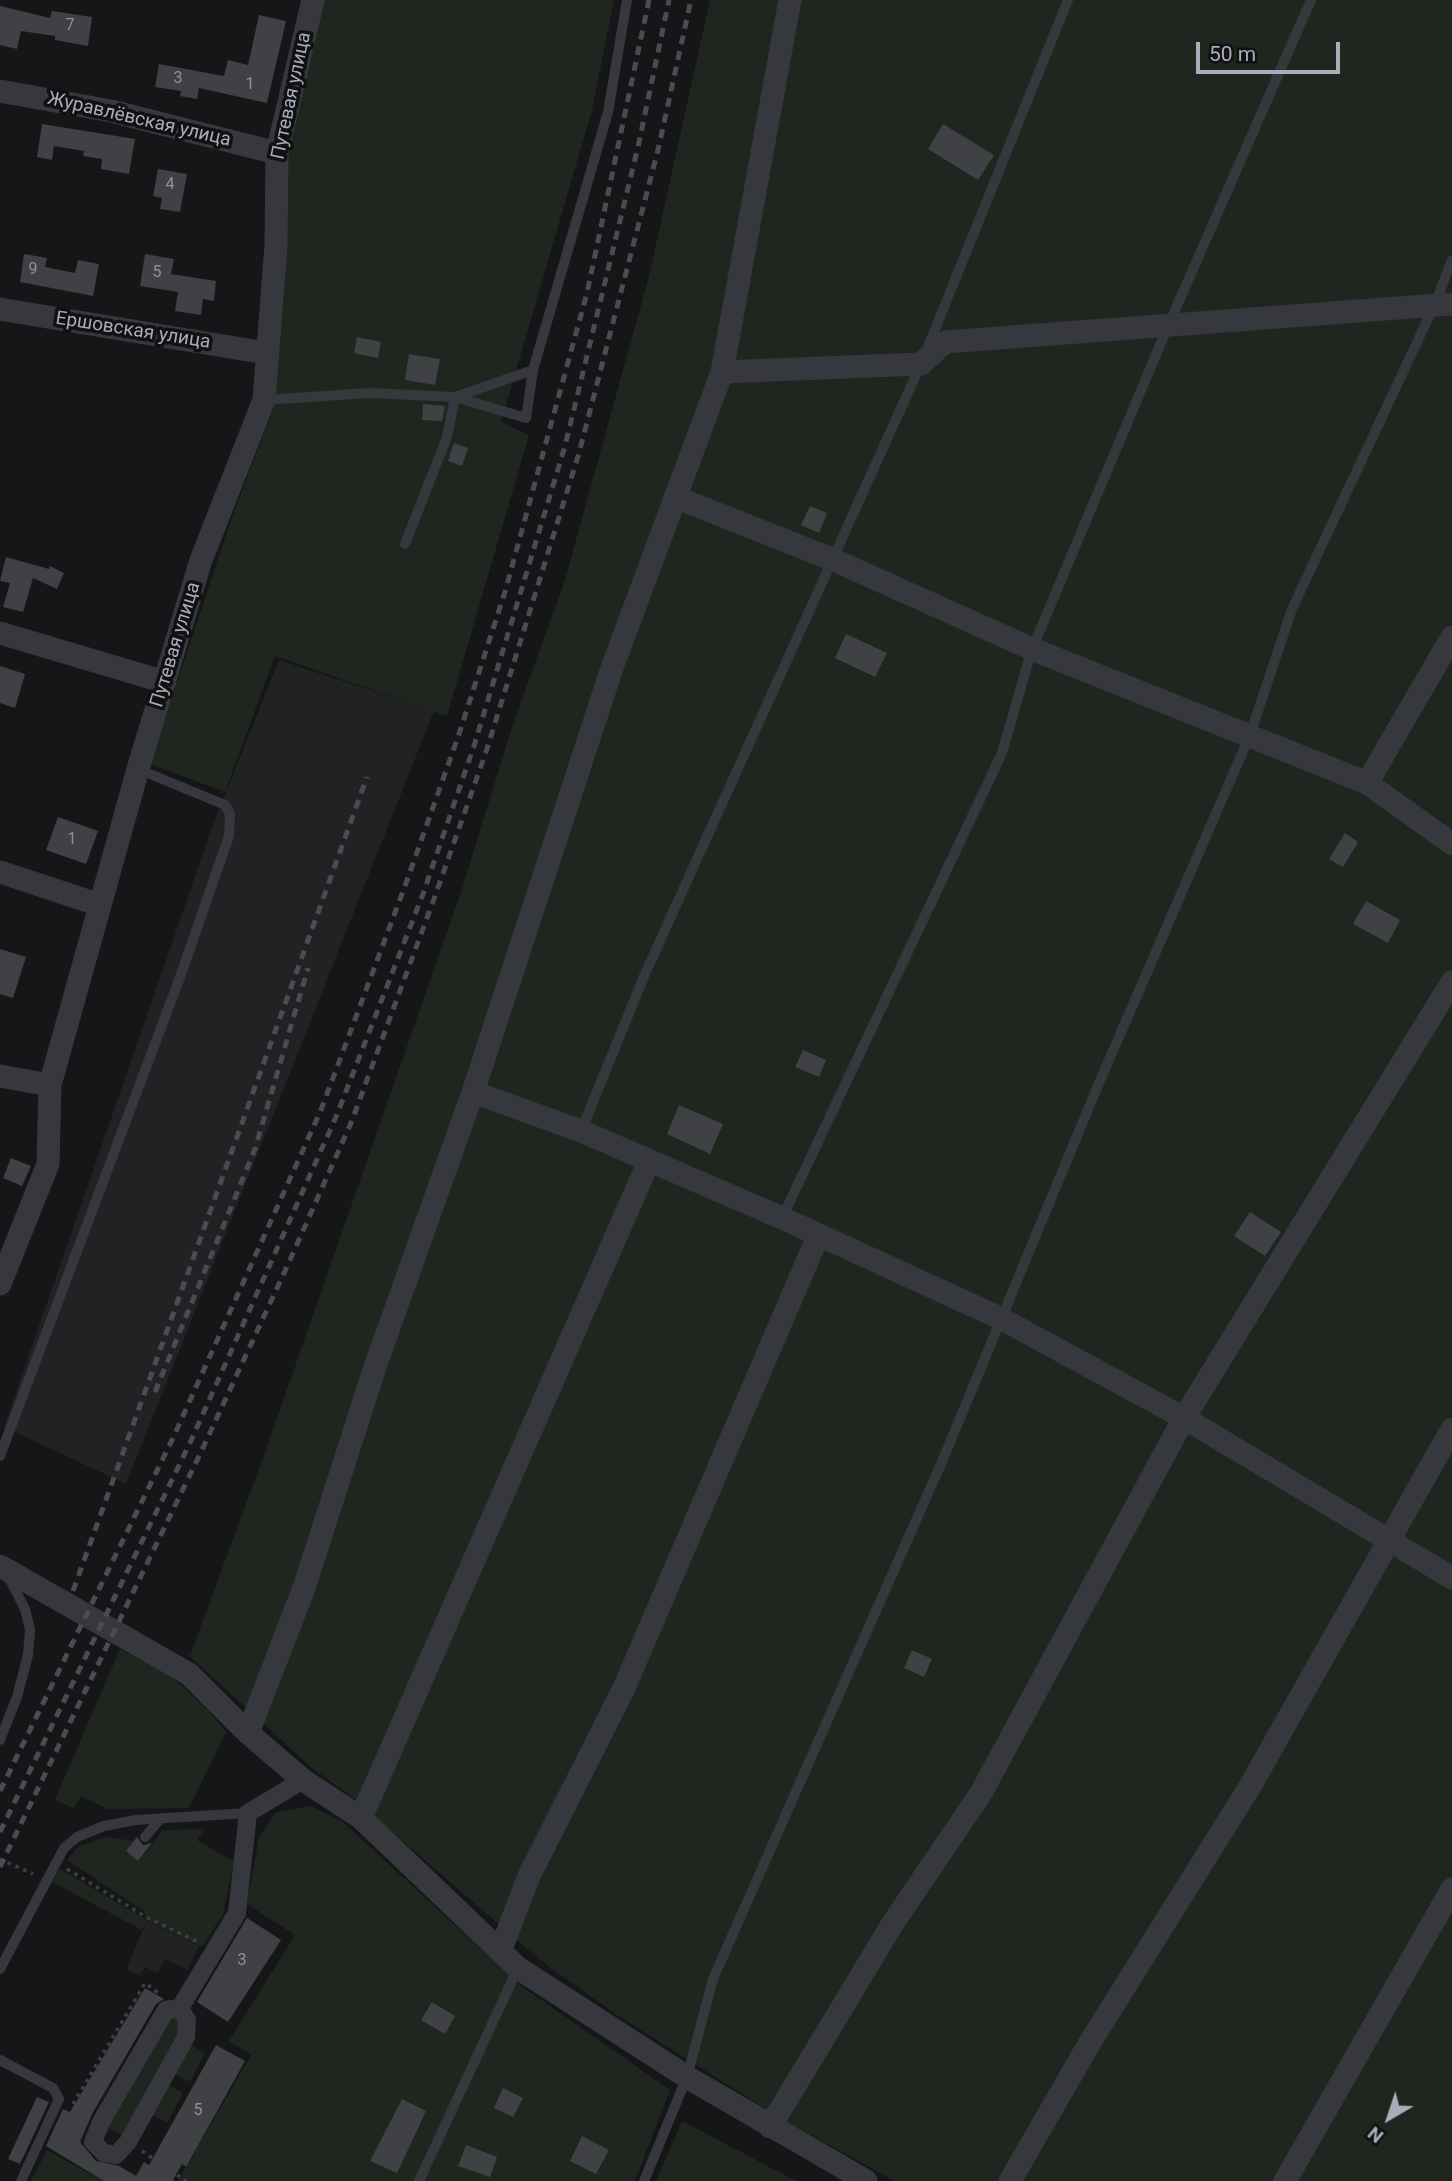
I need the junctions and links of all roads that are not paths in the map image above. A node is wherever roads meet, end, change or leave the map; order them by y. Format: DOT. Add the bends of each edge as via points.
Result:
graph roads {
  1 [pos="313,0"];
  2 [pos="627,0"];
  3 [pos="790,0"];
  4 [pos="1068,0"];
  5 [pos="1311,0"];
  6 [pos="0,90"];
  7 [pos="277,153"];
  8 [pos="1452,260"];
  9 [pos="1443,305"];
  10 [pos="0,309"];
  11 [pos="1169,324"];
  12 [pos="266,353"];
  13 [pos="921,365"];
  14 [pos="533,370"];
  15 [pos="722,372"];
  16 [pos="455,397"];
  17 [pos="264,400"];
  18 [pos="675,497"];
  19 [pos="405,544"];
  20 [pos="834,559"];
  21 [pos="0,633"];
  22 [pos="1452,637"];
  23 [pos="1032,649"];
  24 [pos="165,682"];
  25 [pos="1250,735"];
  26 [pos="138,769"];
  27 [pos="1367,783"];
  28 [pos="1452,845"];
  29 [pos="0,872"];
  30 [pos="100,905"];
  31 [pos="1452,982"];
  32 [pos="0,1076"];
  33 [pos="50,1085"];
  34 [pos="473,1092"];
  35 [pos="581,1131"];
  36 [pos="649,1161"];
  37 [pos="782,1218"];
  38 [pos="818,1236"];
  39 [pos="0,1284"];
  40 [pos="1000,1318"];
  41 [pos="1184,1418"];
  42 [pos="1452,1429"];
  43 [pos="0,1456"];
  44 [pos="1388,1542"];
  45 [pos="2,1567"];
  46 [pos="1452,1578"];
  47 [pos="248,1733"];
  48 [pos="0,1740"];
  49 [pos="303,1780"];
  50 [pos="248,1813"];
  51 [pos="160,1818"];
  52 [pos="361,1818"];
  53 [pos="145,1837"];
  54 [pos="1452,1889"];
  55 [pos="502,1949"];
  56 [pos="518,1968"];
  57 [pos="0,1969"];
  58 [pos="180,2008"];
  59 [pos="0,2060"];
  60 [pos="687,2077"];
  61 [pos="770,2127"];
  62 [pos="21,2181"];
  63 [pos="419,2181"];
  64 [pos="644,2181"];
  65 [pos="866,2181"];
  66 [pos="1010,2181"];
  67 [pos="1285,2181"];
  1 -- 7 [label="street, Путевая улица"];
  2 -- 14 [label="lane" via="608,112"];
  3 -- 15 [label="street"];
  4 -- 13 [label="lane"];
  5 -- 11 [label="lane"];
  6 -- 7 [label="street, Журавлёвская улица" via="111,111"];
  7 -- 12 [label="street, Путевая улица" via="276,245"];
  8 -- 9 [label="lane"];
  9 -- 11 [label="street"];
  9 -- 25 [label="lane" via="1292,609"];
  10 -- 12 [label="street, Ершовская улица"];
  11 -- 13 [label="street" via="945,342"];
  11 -- 23 [label="lane"];
  12 -- 17 [label="street, Путевая улица"];
  13 -- 15 [label="street"];
  13 -- 20 [label="lane"];
  14 -- 16 [label="lane"];
  14 -- 16 [label="lane" via="526,418"];
  15 -- 18 [label="street"];
  16 -- 17 [label="lane" via="370,393"];
  16 -- 19 [label="lane" via="447,436"];
  17 -- 24 [label="street, Путевая улица" via="201,560"];
  18 -- 20 [label="street"];
  18 -- 34 [label="street" via="607,681"];
  20 -- 23 [label="street"];
  20 -- 35 [label="lane" via="645,974"];
  21 -- 24 [label="street"];
  22 -- 27 [label="street"];
  23 -- 25 [label="street"];
  23 -- 37 [label="lane" via="1002,753"];
  24 -- 26 [label="street, Путевая улица"];
  25 -- 27 [label="street"];
  25 -- 40 [label="lane"];
  26 -- 30 [label="street, Путевая улица"];
  26 -- 43 [label="lane" via="225,805 230,814 229,836"];
  27 -- 28 [label="street"];
  29 -- 30 [label="street"];
  30 -- 33 [label="street, Путевая улица"];
  31 -- 41 [label="street"];
  32 -- 33 [label="street"];
  33 -- 39 [label="street, Путевая улица" via="48,1164"];
  34 -- 35 [label="street"];
  34 -- 47 [label="street" via="375,1367 304,1588"];
  35 -- 36 [label="street"];
  36 -- 37 [label="street"];
  36 -- 52 [label="street"];
  37 -- 38 [label="street"];
  38 -- 40 [label="street"];
  38 -- 55 [label="street" via="624,1688 529,1876"];
  40 -- 41 [label="street"];
  40 -- 60 [label="lane" via="941,1464 713,1979"];
  41 -- 44 [label="street"];
  41 -- 61 [label="street" via="981,1793 893,1923"];
  42 -- 44 [label="street"];
  44 -- 46 [label="street"];
  44 -- 66 [label="street" via="1250,1788 1089,2044"];
  45 -- 47 [label="street" via="189,1674"];
  45 -- 48 [label="lane" via="25,1609 30,1630 17,1697"];
  47 -- 49 [label="street"];
  49 -- 50 [label="street"];
  49 -- 52 [label="street"];
  50 -- 51 [label="lane"];
  50 -- 58 [label="street" via="237,1913"];
  51 -- 53 [label="lane"];
  51 -- 57 [label="lane" via="104,1826 64,1848"];
  52 -- 55 [label="street"];
  54 -- 67 [label="street"];
  55 -- 56 [label="street"];
  56 -- 60 [label="street"];
  56 -- 63 [label="lane"];
  58 -- 58 [label="street" via="166,2010 102,2120 93,2142 104,2153 116,2155 128,2142 186,2037 187,2020"];
  59 -- 62 [label="lane" via="54,2088 60,2099"];
  60 -- 61 [label="street"];
  60 -- 64 [label="lane"];
  61 -- 65 [label="street"];
}
